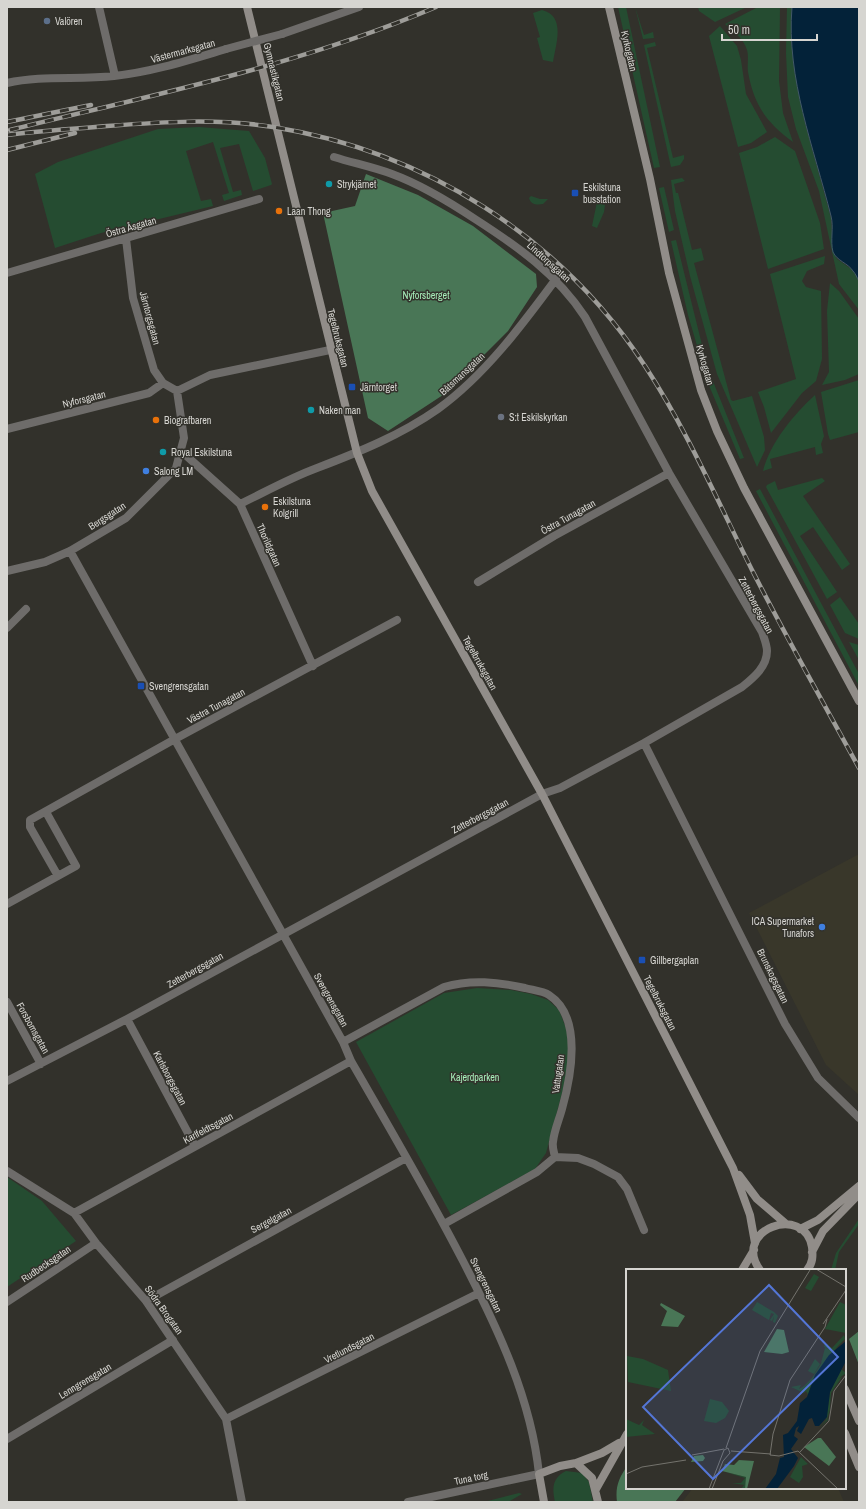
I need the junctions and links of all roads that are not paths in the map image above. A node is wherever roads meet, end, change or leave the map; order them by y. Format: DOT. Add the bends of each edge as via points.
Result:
graph roads {
  1 [pos="99,7"];
  2 [pos="247,7"];
  3 [pos="359,7"];
  4 [pos="609,7"];
  5 [pos="115,76"];
  6 [pos="7,83"];
  7 [pos="281,142"];
  8 [pos="334,157"];
  9 [pos="259,198"];
  10 [pos="126,239"];
  11 [pos="7,272"];
  12 [pos="556,279"];
  13 [pos="330,350"];
  14 [pos="163,383"];
  15 [pos="177,391"];
  16 [pos="7,429"];
  17 [pos="181,451"];
  18 [pos="357,454"];
  19 [pos="669,473"];
  20 [pos="240,504"];
  21 [pos="70,551"];
  22 [pos="7,571"];
  23 [pos="478,582"];
  24 [pos="26,609"];
  25 [pos="397,620"];
  26 [pos="7,628"];
  27 [pos="313,666"];
  28 [pos="859,701"];
  29 [pos="175,739"];
  30 [pos="644,743"];
  31 [pos="542,794"];
  32 [pos="46,812"];
  33 [pos="58,876"];
  34 [pos="7,904"];
  35 [pos="282,933"];
  36 [pos="7,1002"];
  37 [pos="127,1019"];
  38 [pos="343,1042"];
  39 [pos="351,1061"];
  40 [pos="41,1064"];
  41 [pos="7,1081"];
  42 [pos="859,1118"];
  43 [pos="195,1146"];
  44 [pos="555,1157"];
  45 [pos="406,1158"];
  46 [pos="733,1168"];
  47 [pos="7,1171"];
  48 [pos="859,1186"];
  49 [pos="859,1194"];
  50 [pos="74,1213"];
  51 [pos="444,1224"];
  52 [pos="785,1224"];
  53 [pos="800,1229"];
  54 [pos="644,1230"];
  55 [pos="96,1243"];
  56 [pos="754,1246"];
  57 [pos="812,1252"];
  58 [pos="742,1269"];
  59 [pos="759,1269"];
  60 [pos="809,1269"];
  61 [pos="479,1293"];
  62 [pos="146,1301"];
  63 [pos="7,1302"];
  64 [pos="173,1340"];
  65 [pos="846,1391"];
  66 [pos="226,1419"];
  67 [pos="859,1421"];
  68 [pos="626,1435"];
  69 [pos="846,1435"];
  70 [pos="7,1439"];
  71 [pos="622,1441"];
  72 [pos="576,1463"];
  73 [pos="859,1467"];
  74 [pos="539,1474"];
  75 [pos="596,1489"];
  76 [pos="242,1502"];
  77 [pos="408,1502"];
  78 [pos="544,1502"];
  79 [pos="598,1502"];
  1 -- 5 [label="street"];
  2 -- 7 [label="street, Gymnastikgatan"];
  3 -- 5 [label="street, Västermarksgatan, bridge" via="282,34 174,65"];
  4 -- 28 [label="street, Kyrkogatan" via="650,178 669,274 701,390 744,488"];
  5 -- 6 [label="street, Västermarksgatan" via="22,80"];
  7 -- 13 [label="street, Tegelbruksgatan"];
  8 -- 12 [label="street, Lindtorpsgatan" via="391,173 423,187 511,242"];
  9 -- 10 [label="street, Östra Åsgatan"];
  10 -- 11 [label="street, Östra Åsgatan"];
  10 -- 14 [label="street, Järntorgsgatan" via="133,298 154,370"];
  12 -- 18 [label="street, Båtsmansgatan" via="514,335 439,408"];
  12 -- 19 [label="street, Lindtorpsgatan" via="585,317"];
  13 -- 15 [label="street" via="210,375"];
  13 -- 18 [label="street, Tegelbruksgatan"];
  14 -- 15 [label="street, Järntorgsgatan"];
  14 -- 16 [label="street, Nyforsgatan" via="149,393"];
  15 -- 17 [label="street, Bergsgatan" via="184,438"];
  17 -- 20 [label="street, Thorildgatan"];
  17 -- 21 [label="street, Bergsgatan" via="176,468 126,518"];
  18 -- 20 [label="street" via="315,469"];
  18 -- 31 [label="street, Tegelbruksgatan" via="372,491"];
  19 -- 23 [label="street, Östra Tunagatan" via="554,536"];
  19 -- 30 [label="street, Zetterbergsgatan" via="762,632 767,651 763,664 755,676 742,687"];
  20 -- 27 [label="street, Thorildgatan"];
  21 -- 22 [label="street, Bergsgatan" via="45,562"];
  21 -- 29 [label="street, Svengrensgatan"];
  24 -- 26 [label="street"];
  25 -- 27 [label="street, Västra Tunagatan"];
  27 -- 29 [label="street, Västra Tunagatan"];
  29 -- 32 [label="street, Västra Tunagatan"];
  29 -- 35 [label="street, Svengrensgatan"];
  30 -- 31 [label="street, Zetterbergsgatan" via="560,788"];
  30 -- 42 [label="street, Brunskogsgatan" via="785,1024 818,1078"];
  31 -- 35 [label="street, Zetterbergsgatan"];
  31 -- 46 [label="street, Tegelbruksgatan"];
  32 -- 33 [label="street, Västra Tunagatan" via="30,820 30,827"];
  32 -- 33 [label="street" via="76,866"];
  33 -- 34 [label="street"];
  35 -- 37 [label="street, Zetterbergsgatan"];
  35 -- 38 [label="street, Svengrensgatan"];
  36 -- 40 [label="street, Forsbomsgatan"];
  37 -- 40 [label="street, Zetterbergsgatan"];
  37 -- 43 [label="street, Karlsborgsgatan"];
  38 -- 39 [label="street, Svengrensgatan"];
  38 -- 44 [label="street, Vattugatan" via="432,993 458,983 509,985 548,994 558,1003 566,1016 572,1042 570,1070 553,1142"];
  39 -- 43 [label="street, Karlfeldtsgatan"];
  39 -- 45 [label="street, Svengrensgatan"];
  40 -- 41 [label="street, Zetterbergsgatan"];
  43 -- 50 [label="street, Karlfeldtsgatan"];
  44 -- 51 [label="street" via="537,1172"];
  44 -- 54 [label="street" via="578,1158 618,1177 627,1189"];
  45 -- 51 [label="street, Svengrensgatan"];
  45 -- 62 [label="street, Sergelgatan"];
  46 -- 52 [label="street, Tegelbruksgatan" via="757,1199"];
  46 -- 56 [label="street, Tegelbruksgatan" via="750,1215"];
  47 -- 50 [label="street, Södra Brogatan"];
  48 -- 53 [label="street" via="818,1220"];
  49 -- 57 [label="street" via="823,1231"];
  50 -- 55 [label="street, Södra Brogatan"];
  51 -- 61 [label="street, Svengrensgatan"];
  52 -- 53 [label="street"];
  52 -- 56 [label="street" via="766,1229 758,1236"];
  53 -- 57 [label="street" via="809,1239"];
  55 -- 62 [label="street, Södra Brogatan"];
  55 -- 63 [label="street, Rudbecksgatan"];
  56 -- 58 [label="street"];
  56 -- 59 [label="street, Tegelbruksgatan" via="754,1259"];
  57 -- 60 [label="street"];
  61 -- 66 [label="street, Vretlundsgatan"];
  61 -- 74 [label="street, Svengrensgatan" via="510,1359 528,1412"];
  62 -- 64 [label="street, Södra Brogatan"];
  64 -- 66 [label="street, Södra Brogatan"];
  64 -- 70 [label="street, Lenngrensgatan"];
  65 -- 67 [label="street"];
  66 -- 76 [label="street, Södra Brogatan"];
  68 -- 71 [label="street"];
  69 -- 73 [label="street"];
  71 -- 72 [label="street" via="602,1453"];
  71 -- 75 [label="street"];
  72 -- 74 [label="street"];
  72 -- 75 [label="street" via="592,1478"];
  74 -- 77 [label="street, Tuna torg"];
  74 -- 78 [label="street"];
  75 -- 79 [label="street"];
}
